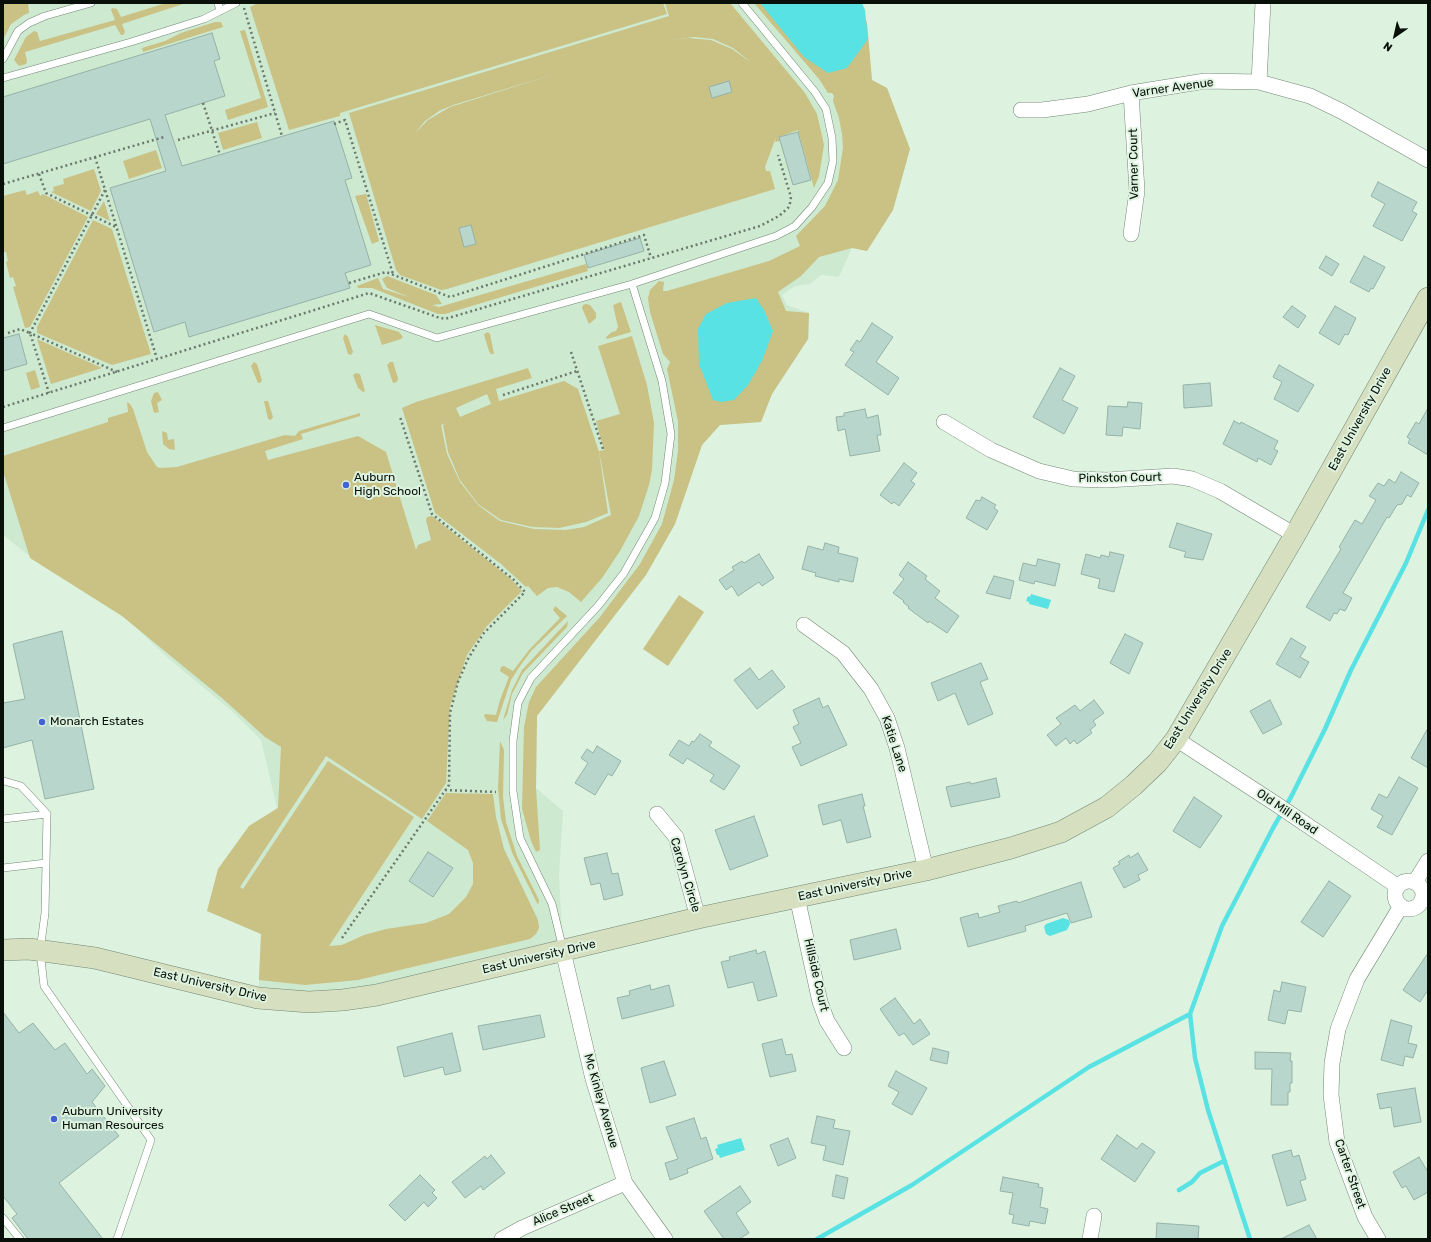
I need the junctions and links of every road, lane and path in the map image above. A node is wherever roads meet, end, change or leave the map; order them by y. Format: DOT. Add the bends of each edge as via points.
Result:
graph roads {
  1 [pos="91,3"];
  2 [pos="218,3"];
  3 [pos="236,3"];
  4 [pos="243,3"];
  5 [pos="742,3"];
  6 [pos="1263,3"];
  7 [pos="220,11"];
  8 [pos="3,59"];
  9 [pos="3,78"];
  10 [pos="1259,82"];
  11 [pos="1130,93"];
  12 [pos="203,103"];
  13 [pos="1021,110"];
  14 [pos="276,113"];
  15 [pos="334,124"];
  16 [pos="211,130"];
  17 [pos="282,136"];
  18 [pos="164,137"];
  19 [pos="178,140"];
  20 [pos="220,155"];
  21 [pos="778,155"];
  22 [pos="95,157"];
  23 [pos="1428,160"];
  24 [pos="39,174"];
  25 [pos="3,184"];
  26 [pos="105,190"];
  27 [pos="92,215"];
  28 [pos="116,227"];
  29 [pos="1131,234"];
  30 [pos="651,258"];
  31 [pos="393,274"];
  32 [pos="349,283"];
  33 [pos="632,284"];
  34 [pos="1428,298"];
  35 [pos="8,333"];
  36 [pos="30,333"];
  37 [pos="571,352"];
  38 [pos="157,359"];
  39 [pos="577,371"];
  40 [pos="117,372"];
  41 [pos="49,393"];
  42 [pos="502,395"];
  43 [pos="3,407"];
  44 [pos="400,417"];
  45 [pos="944,422"];
  46 [pos="3,428"];
  47 [pos="603,449"];
  48 [pos="1295,535"];
  49 [pos="804,625"];
  50 [pos="1176,740"];
  51 [pos="4,781"];
  52 [pos="445,790"];
  53 [pos="496,792"];
  54 [pos="47,814"];
  55 [pos="657,814"];
  56 [pos="3,820"];
  57 [pos="1428,861"];
  58 [pos="46,862"];
  59 [pos="3,868"];
  60 [pos="926,870"];
  61 [pos="1415,882"];
  62 [pos="1397,886"];
  63 [pos="797,897"];
  64 [pos="1424,905"];
  65 [pos="1401,906"];
  66 [pos="698,918"];
  67 [pos="342,938"];
  68 [pos="3,950"];
  69 [pos="40,951"];
  70 [pos="563,951"];
  71 [pos="844,1048"];
  72 [pos="625,1183"];
  73 [pos="1094,1216"];
  74 [pos="3,1218"];
  75 [pos="20,1239"];
  76 [pos="118,1239"];
  77 [pos="502,1239"];
  78 [pos="664,1239"];
  79 [pos="1090,1239"];
  80 [pos="1378,1239"];
  1 -- 8 [label="lane" via="30,23 18,31"];
  2 -- 7 [label="lane"];
  3 -- 7 [label="lane"];
  4 -- 14 [label="path"];
  5 -- 33 [label="lane" via="816,92 826,109 833,161 828,183 812,207 794,226 776,236"];
  6 -- 10 [label="street"];
  7 -- 9 [label="lane" via="204,19 131,42"];
  10 -- 11 [label="street, Varner Avenue" via="1205,81"];
  10 -- 23 [label="street, Varner Avenue" via="1310,96"];
  11 -- 13 [label="street, Varner Avenue" via="1088,104"];
  11 -- 29 [label="street, Varner Court" via="1137,191"];
  12 -- 16 [label="path"];
  14 -- 16 [label="path"];
  14 -- 17 [label="path"];
  15 -- 31 [label="path" via="345,120"];
  16 -- 19 [label="path"];
  16 -- 20 [label="path"];
  18 -- 22 [label="path"];
  21 -- 30 [label="path" via="791,197 788,208 760,226"];
  22 -- 24 [label="path"];
  22 -- 26 [label="path"];
  24 -- 25 [label="path"];
  24 -- 27 [label="path" via="46,193"];
  26 -- 27 [label="path"];
  26 -- 28 [label="path"];
  27 -- 28 [label="path"];
  27 -- 36 [label="path"];
  28 -- 38 [label="path"];
  30 -- 31 [label="path" via="644,235 450,297"];
  30 -- 38 [label="path" via="445,319 369,293"];
  31 -- 32 [label="path" via="386,272"];
  33 -- 46 [label="lane" via="437,338 369,314"];
  33 -- 70 [label="lane" via="662,381 671,434 666,483 655,518 624,573 598,606 532,678 518,703 513,737 513,791 520,838 552,904"];
  34 -- 48 [label="main road, East University Drive"];
  35 -- 36 [label="path" via="20,329"];
  36 -- 40 [label="path"];
  36 -- 41 [label="path"];
  37 -- 39 [label="path"];
  38 -- 40 [label="path"];
  39 -- 42 [label="path"];
  39 -- 47 [label="path"];
  40 -- 41 [label="path"];
  41 -- 43 [label="path"];
  44 -- 52 [label="path" via="432,514 514,580 525,592 483,634 458,682 450,713 449,785"];
  45 -- 48 [label="street, Pinkston Court" via="991,450 1039,471 1073,479 1107,480 1173,476 1192,479 1220,491"];
  48 -- 50 [label="main road, East University Drive"];
  49 -- 60 [label="street, Katie Lane" via="843,653 871,689 887,718 897,748"];
  50 -- 60 [label="main road, East University Drive" via="1158,762 1107,807 1061,832"];
  50 -- 62 [label="street, Old Mill Road"];
  51 -- 54 [label="lane" via="21,786"];
  52 -- 53 [label="path"];
  52 -- 67 [label="path"];
  54 -- 56 [label="lane"];
  54 -- 58 [label="lane"];
  55 -- 66 [label="street, Carolyn Circle" via="676,837"];
  57 -- 61 [label="street"];
  58 -- 59 [label="lane"];
  58 -- 69 [label="lane" via="45,913"];
  60 -- 63 [label="main road, East University Drive"];
  61 -- 62 [label="street" via="1408,880"];
  61 -- 64 [label="street" via="1422,889"];
  62 -- 65 [label="street" via="1395,899"];
  63 -- 66 [label="main road, East University Drive"];
  63 -- 71 [label="street, Hillside Court" via="820,1002 827,1021"];
  64 -- 65 [label="street" via="1412,908"];
  65 -- 80 [label="street, Carter Street" via="1357,979 1338,1030 1332,1063 1332,1095 1337,1142 1365,1217"];
  66 -- 70 [label="main road, East University Drive"];
  68 -- 69 [label="main road, East University Drive"];
  69 -- 70 [label="main road, East University Drive" via="95,958 258,998 309,1002 377,995"];
  69 -- 76 [label="lane" via="44,986 151,1140"];
  70 -- 72 [label="street, Mc Kinley Avenue" via="593,1079"];
  72 -- 77 [label="street, Alice Street"];
  72 -- 78 [label="street, Mc Kinley Avenue"];
  73 -- 79 [label="street"];
  74 -- 75 [label="lane"];
}
